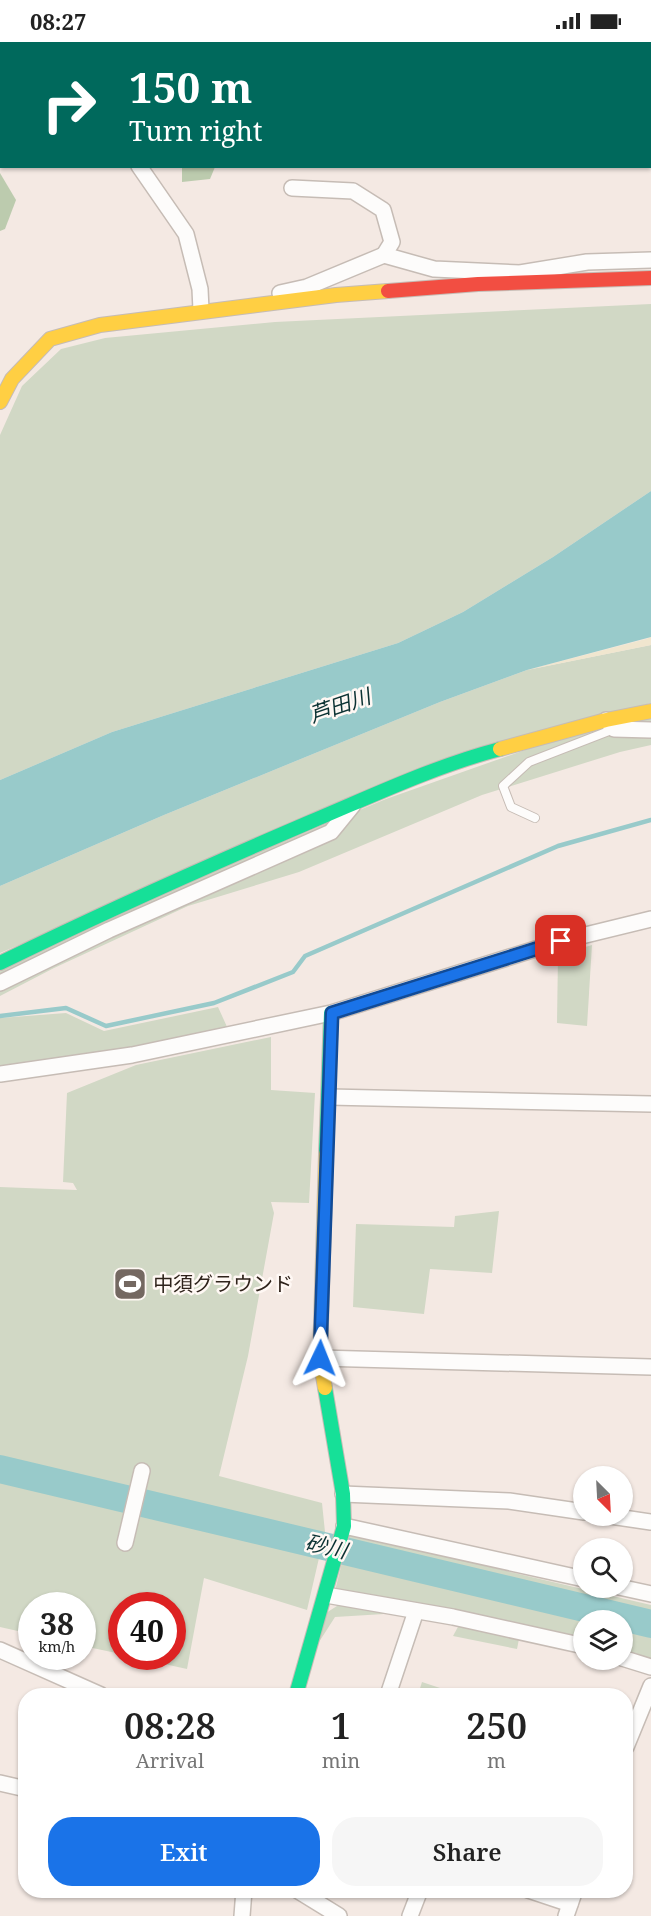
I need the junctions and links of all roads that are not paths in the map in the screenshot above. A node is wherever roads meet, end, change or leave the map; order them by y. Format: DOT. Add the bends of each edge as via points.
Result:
graph roads {
  1 [pos="141,168"];
  2 [pos="292,188"];
  3 [pos="384,255"];
  4 [pos="651,260"];
  5 [pos="520,278"];
  6 [pos="651,278"];
  7 [pos="277,301"];
  8 [pos="201,310"];
  9 [pos="0,402"];
  10 [pos="651,711"];
  11 [pos="610,724"];
  12 [pos="651,730"];
  13 [pos="355,803"];
  14 [pos="536,818"];
  15 [pos="651,919"];
  16 [pos="0,963"];
  17 [pos="0,983"];
  18 [pos="332,1013"];
  19 [pos="0,1074"];
  20 [pos="329,1097"];
  21 [pos="651,1104"];
  22 [pos="320,1358"];
  23 [pos="651,1367"];
  24 [pos="142,1471"];
  25 [pos="343,1494"];
  26 [pos="573,1510"];
  27 [pos="633,1519"];
  28 [pos="651,1522"];
  29 [pos="344,1526"];
  30 [pos="125,1543"];
  31 [pos="573,1577"];
  32 [pos="633,1590"];
  33 [pos="651,1594"];
  34 [pos="327,1595"];
  35 [pos="416,1611"];
  36 [pos="573,1644"];
  37 [pos="0,1650"];
  38 [pos="633,1661"];
  39 [pos="651,1667"];
  40 [pos="651,1686"];
  41 [pos="84,1688"];
  42 [pos="298,1688"];
  43 [pos="390,1688"];
  44 [pos="633,1731"];
  45 [pos="0,1783"];
  46 [pos="18,1787"];
  47 [pos="243,1898"];
  48 [pos="310,1898"];
  49 [pos="417,1898"];
  50 [pos="554,1898"];
  51 [pos="571,1903"];
  52 [pos="242,1916"];
  53 [pos="339,1916"];
  54 [pos="410,1916"];
  1 -- 8 [label="street" via="186,234 200,289"];
  2 -- 3 [label="street" via="353,191 383,210 392,242"];
  3 -- 5 [label="street" via="434,269"];
  3 -- 7 [label="street" via="307,287 276,294"];
  4 -- 5 [label="street" via="587,262"];
  5 -- 6 [label="street"];
  5 -- 7 [label="street"];
  7 -- 8 [label="street"];
  8 -- 9 [label="street" via="100,325 50,339 12,379"];
  10 -- 11 [label="street"];
  11 -- 12 [label="street"];
  11 -- 13 [label="street" via="477,755"];
  11 -- 14 [label="lane" via="529,762 503,786 511,807"];
  13 -- 16 [label="street" via="146,892"];
  13 -- 17 [label="street" via="331,832"];
  15 -- 18 [label="street" via="561,941"];
  18 -- 19 [label="street" via="132,1055"];
  18 -- 20 [label="street"];
  20 -- 21 [label="street"];
  20 -- 22 [label="street"];
  22 -- 23 [label="street"];
  22 -- 25 [label="street"];
  24 -- 30 [label="street"];
  25 -- 26 [label="street" via="509,1501"];
  25 -- 29 [label="street"];
  27 -- 28 [label="street"];
  29 -- 31 [label="street"];
  29 -- 34 [label="street"];
  32 -- 33 [label="street"];
  34 -- 35 [label="street"];
  34 -- 42 [label="street"];
  35 -- 36 [label="street"];
  35 -- 43 [label="street"];
  37 -- 41 [label="street"];
  38 -- 39 [label="street"];
  40 -- 44 [label="street"];
  45 -- 46 [label="street"];
  47 -- 52 [label="street"];
  48 -- 53 [label="street"];
  49 -- 54 [label="street"];
  50 -- 51 [label="street"];
}
